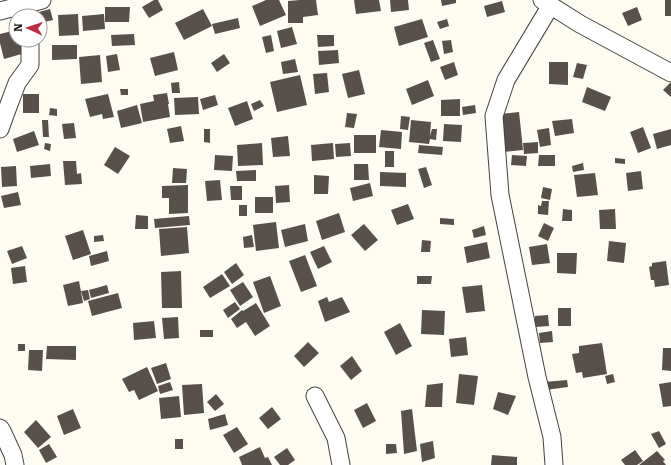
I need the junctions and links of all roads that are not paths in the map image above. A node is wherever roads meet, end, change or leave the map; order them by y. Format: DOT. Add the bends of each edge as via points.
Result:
graph roads {
  1 [pos="42,0"];
  2 [pos="547,2"];
  3 [pos="30,8"];
  4 [pos="30,48"];
  5 [pos="671,74"];
  6 [pos="0,129"];
  7 [pos="315,396"];
  8 [pos="0,428"];
  9 [pos="15,465"];
  10 [pos="341,465"];
  11 [pos="554,465"];
  1 -- 3 [label="street"];
  2 -- 5 [label="street" via="580,24"];
  2 -- 11 [label="street" via="506,80 494,116 500,195 537,377 552,437"];
  4 -- 6 [label="street" via="30,65 17,83"];
  7 -- 10 [label="street" via="336,438"];
  8 -- 9 [label="street"];
}
